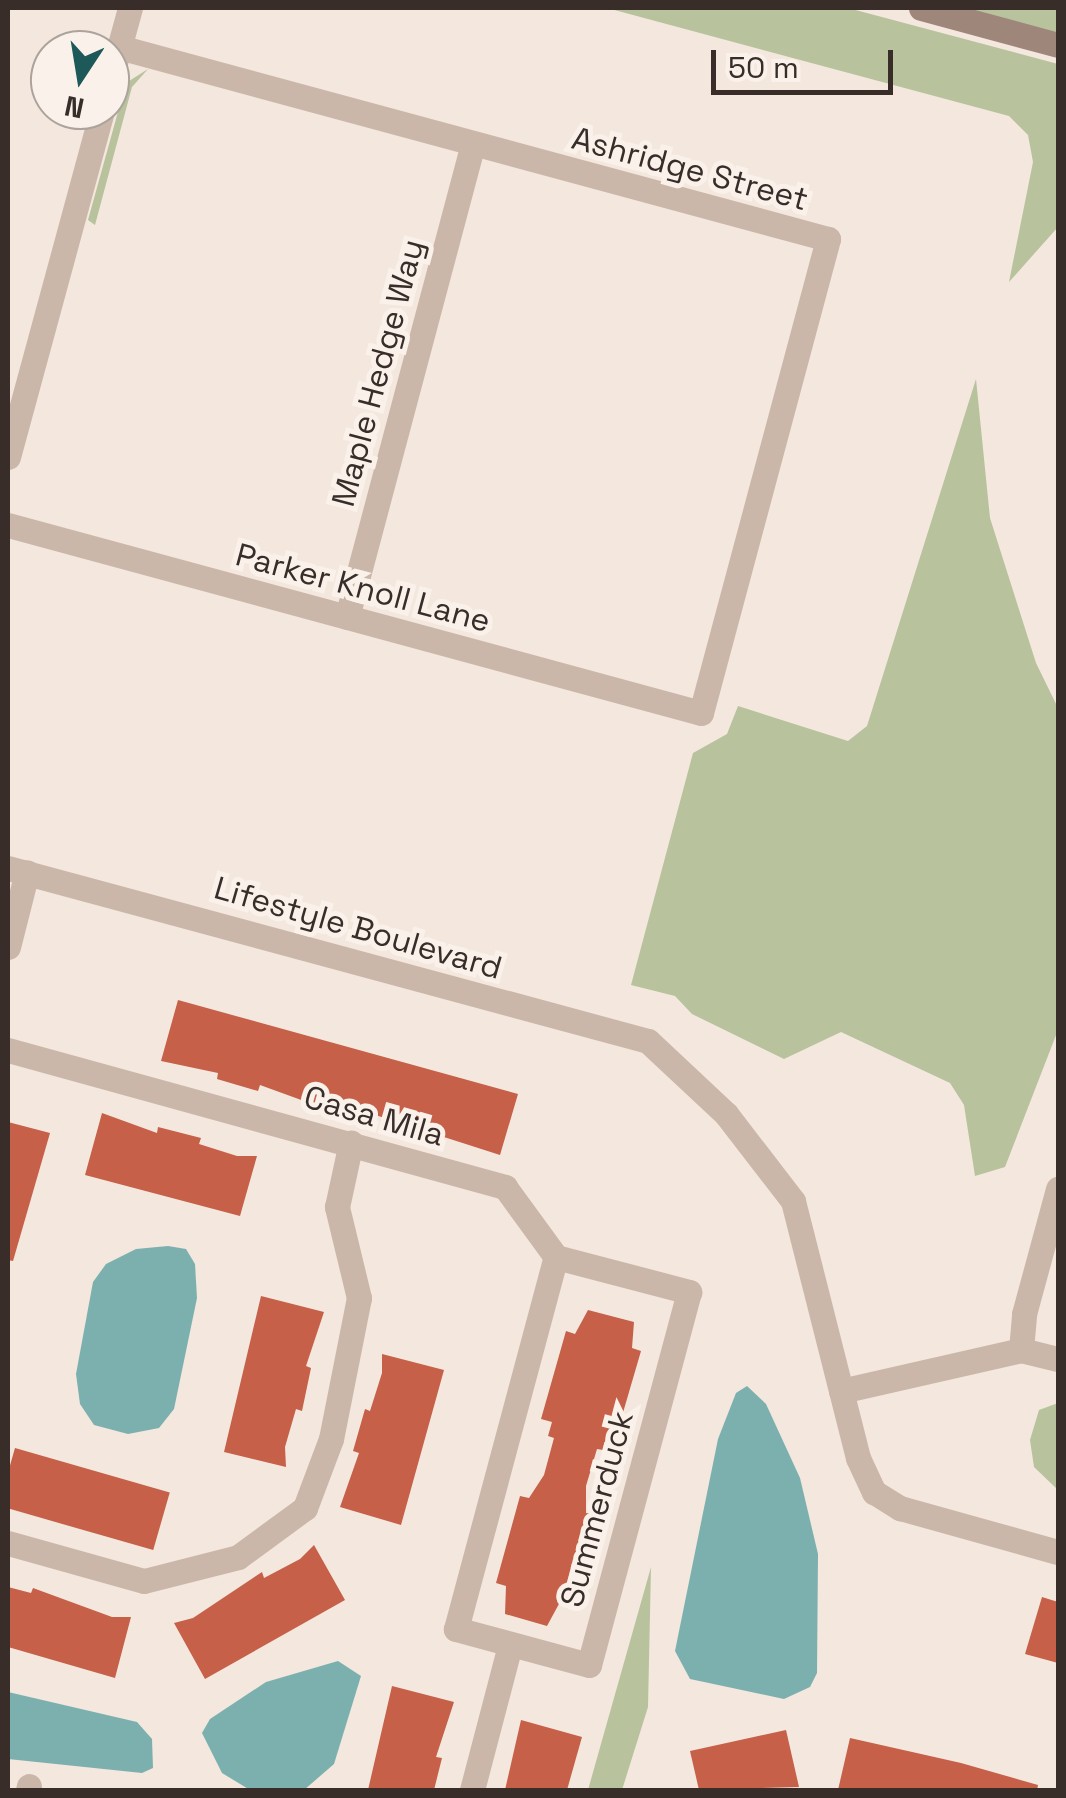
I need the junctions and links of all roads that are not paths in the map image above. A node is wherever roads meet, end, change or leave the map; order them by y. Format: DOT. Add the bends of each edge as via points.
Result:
graph roads {
  1 [pos="922,8"];
  2 [pos="1058,45"];
  3 [pos="130,50"];
  4 [pos="97,130"];
  5 [pos="472,146"];
  6 [pos="8,457"];
  7 [pos="8,525"];
  8 [pos="347,617"];
  9 [pos="700,714"];
  10 [pos="17,870"];
  11 [pos="8,948"];
  12 [pos="8,1050"];
  13 [pos="351,1142"];
  14 [pos="1058,1188"];
  15 [pos="556,1258"];
  16 [pos="1022,1350"];
  17 [pos="1058,1359"];
  18 [pos="842,1391"];
  19 [pos="8,1544"];
  20 [pos="1058,1552"];
  21 [pos="510,1645"];
  22 [pos="472,1790"];
  1 -- 2 [label="main road"];
  3 -- 5 [label="street, Ashridge Street"];
  4 -- 6 [label="street"];
  5 -- 8 [label="street, Maple Hedge Way"];
  5 -- 9 [label="street, Ashridge Street" via="828,239"];
  7 -- 8 [label="street, Parker Knoll Lane"];
  8 -- 9 [label="street, Parker Knoll Lane"];
  10 -- 11 [label="street"];
  10 -- 18 [label="street, Lifestyle Boulevard" via="648,1042 726,1114 794,1201"];
  12 -- 13 [label="street, Casa Mila"];
  13 -- 15 [label="street, Casa Mila" via="505,1187"];
  13 -- 19 [label="street" via="337,1207 360,1298 331,1439 305,1508 238,1557 144,1581"];
  14 -- 16 [label="street" via="1024,1314"];
  15 -- 21 [label="street" via="456,1629"];
  15 -- 21 [label="street, Summerduck" via="689,1292 588,1665"];
  16 -- 17 [label="street"];
  16 -- 18 [label="street"];
  18 -- 20 [label="street, Lifestyle Boulevard" via="874,1492 900,1508"];
  21 -- 22 [label="street"];
}
